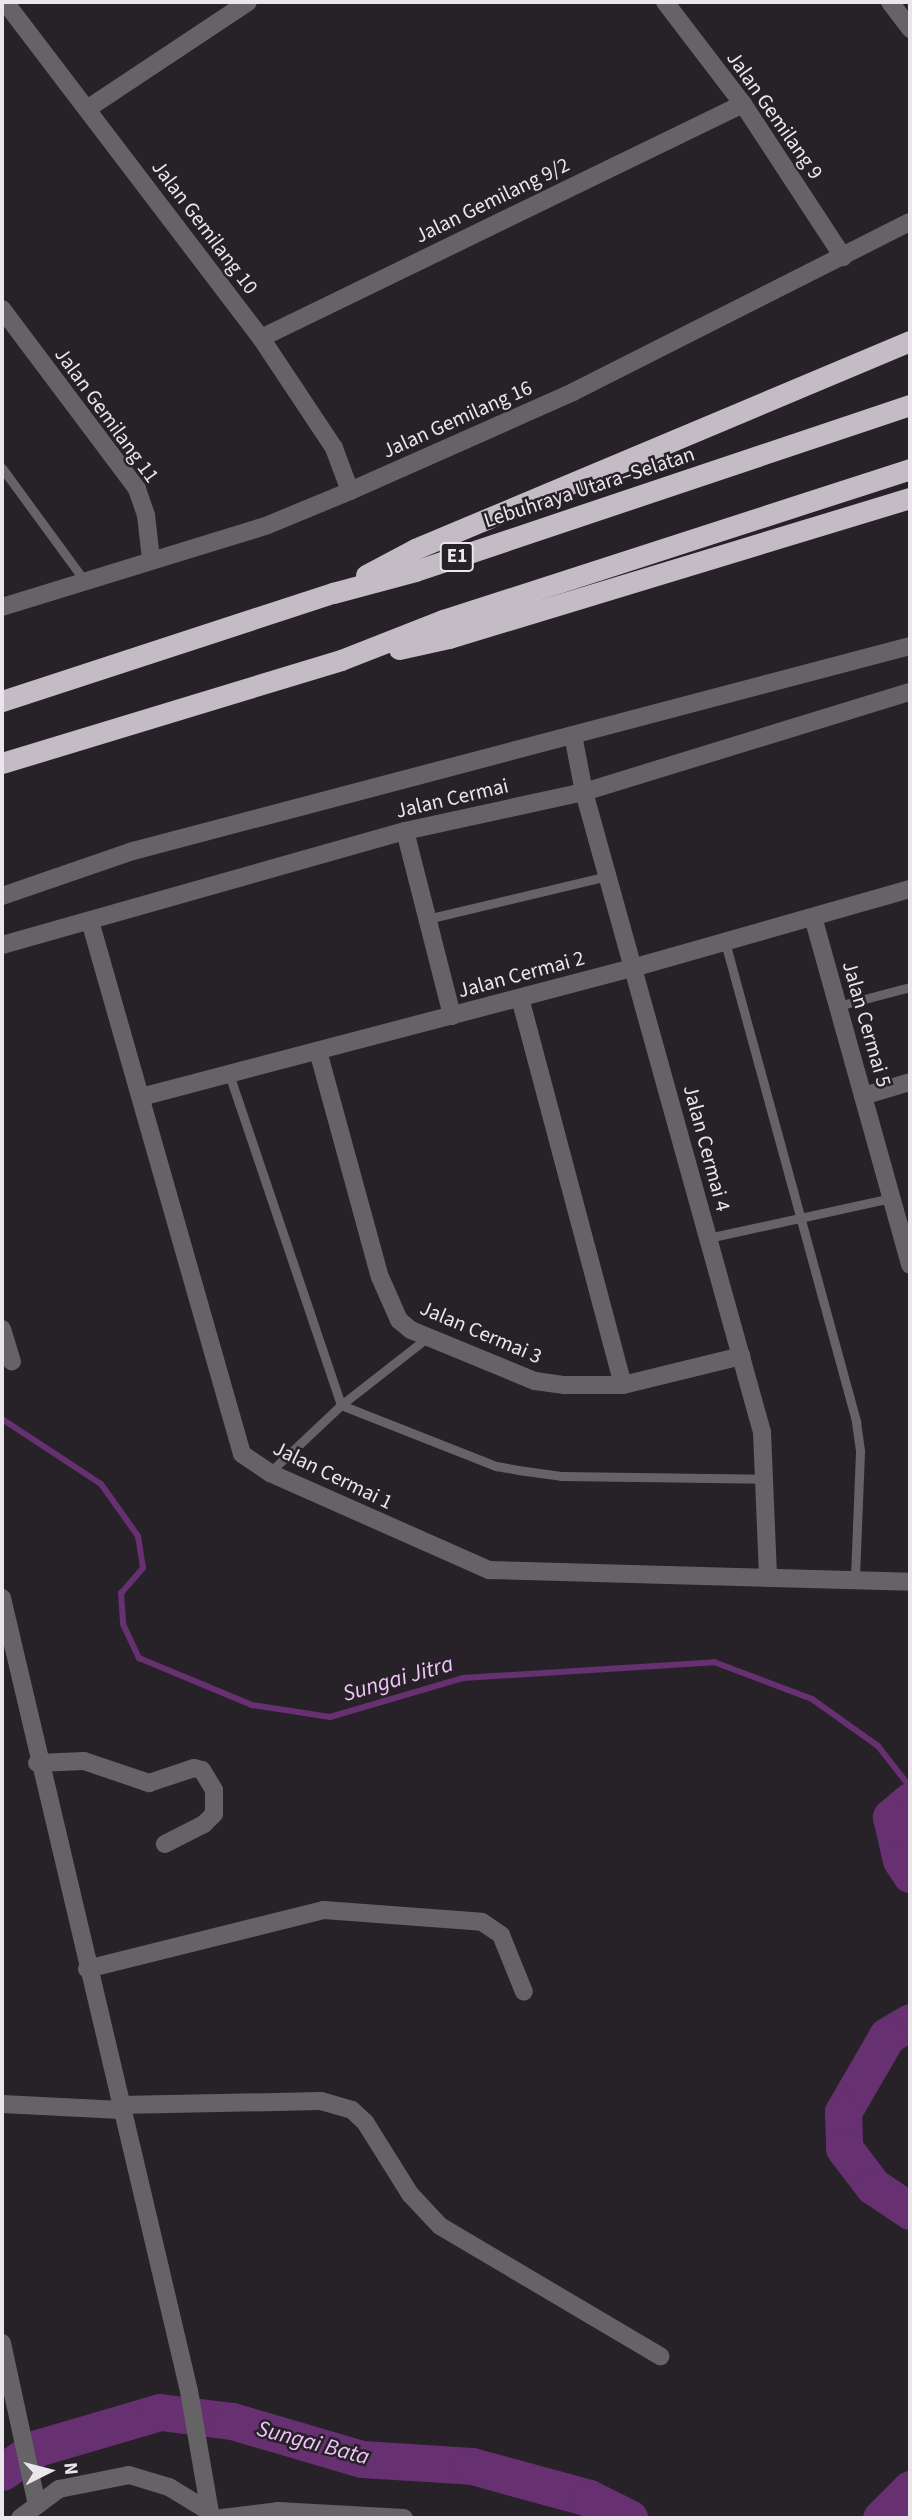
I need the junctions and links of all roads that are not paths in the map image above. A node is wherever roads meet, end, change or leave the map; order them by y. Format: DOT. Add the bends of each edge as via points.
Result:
graph roads {
  1 [pos="5,2"];
  2 [pos="248,2"];
  3 [pos="665,2"];
  4 [pos="890,2"];
  5 [pos="910,29"];
  6 [pos="743,104"];
  7 [pos="87,109"];
  8 [pos="910,222"];
  9 [pos="843,257"];
  10 [pos="2,309"];
  11 [pos="261,338"];
  12 [pos="910,341"];
  13 [pos="910,405"];
  14 [pos="2,468"];
  15 [pos="910,469"];
  16 [pos="350,491"];
  17 [pos="910,498"];
  18 [pos="151,559"];
  19 [pos="84,580"];
  20 [pos="333,593"];
  21 [pos="2,607"];
  22 [pos="910,646"];
  23 [pos="341,660"];
  24 [pos="910,692"];
  25 [pos="2,701"];
  26 [pos="573,735"];
  27 [pos="2,764"];
  28 [pos="584,792"];
  29 [pos="405,831"];
  30 [pos="608,876"];
  31 [pos="910,888"];
  32 [pos="2,896"];
  33 [pos="813,917"];
  34 [pos="427,919"];
  35 [pos="90,921"];
  36 [pos="725,942"];
  37 [pos="2,945"];
  38 [pos="636,967"];
  39 [pos="910,987"];
  40 [pos="520,998"];
  41 [pos="838,1006"];
  42 [pos="452,1016"];
  43 [pos="318,1051"];
  44 [pos="229,1074"];
  45 [pos="910,1082"];
  46 [pos="863,1096"];
  47 [pos="141,1097"];
  48 [pos="892,1198"];
  49 [pos="803,1218"];
  50 [pos="708,1238"];
  51 [pos="910,1265"];
  52 [pos="2,1329"];
  53 [pos="428,1337"];
  54 [pos="741,1356"];
  55 [pos="12,1362"];
  56 [pos="623,1385"];
  57 [pos="341,1405"];
  58 [pos="270,1473"];
  59 [pos="765,1479"];
  60 [pos="768,1577"];
  61 [pos="855,1579"];
  62 [pos="910,1582"];
  63 [pos="2,1598"];
  64 [pos="37,1763"];
  65 [pos="165,1844"];
  66 [pos="87,1969"];
  67 [pos="524,1992"];
  68 [pos="2,2104"];
  69 [pos="120,2108"];
  70 [pos="2,2343"];
  71 [pos="660,2356"];
  72 [pos="37,2500"];
  73 [pos="213,2512"];
  74 [pos="20,2518"];
  75 [pos="404,2518"];
  1 -- 7 [label="street, Jalan Gemilang 10"];
  2 -- 7 [label="street"];
  3 -- 6 [label="street, Jalan Gemilang 9"];
  4 -- 5 [label="street"];
  6 -- 9 [label="street, Jalan Gemilang 9"];
  6 -- 11 [label="street, Jalan Gemilang 9/2"];
  7 -- 11 [label="street, Jalan Gemilang 10"];
  8 -- 9 [label="street, Jalan Gemilang 16"];
  9 -- 16 [label="street, Jalan Gemilang 16" via="573,391"];
  10 -- 18 [label="street, Jalan Gemilang 11" via="137,489 146,515"];
  11 -- 16 [label="street, Jalan Gemilang 10" via="334,448"];
  12 -- 20 [label="highway" via="415,549"];
  13 -- 20 [label="highway, Lebuhraya Utara–Selatan / E1" via="415,571"];
  14 -- 19 [label="lane"];
  15 -- 23 [label="highway" via="443,620"];
  16 -- 18 [label="street, Jalan Gemilang 16" via="268,525"];
  17 -- 23 [label="highway" via="449,638"];
  18 -- 19 [label="street, Jalan Gemilang 16"];
  19 -- 21 [label="street, Jalan Gemilang 16"];
  20 -- 25 [label="highway, Lebuhraya Utara–Selatan / E1"];
  22 -- 26 [label="street"];
  23 -- 27 [label="highway"];
  24 -- 28 [label="street, Jalan Cermai"];
  26 -- 28 [label="street, Jalan Cermai 4"];
  26 -- 32 [label="street" via="133,851"];
  28 -- 29 [label="street, Jalan Cermai"];
  28 -- 30 [label="street, Jalan Cermai 4"];
  29 -- 34 [label="street"];
  29 -- 35 [label="street, Jalan Cermai"];
  30 -- 34 [label="lane"];
  30 -- 38 [label="street, Jalan Cermai 4"];
  31 -- 33 [label="street, Jalan Cermai 2"];
  33 -- 36 [label="street, Jalan Cermai 2"];
  33 -- 41 [label="street, Jalan Cermai 5"];
  34 -- 42 [label="street"];
  35 -- 37 [label="street, Jalan Cermai"];
  35 -- 47 [label="street, Jalan Cermai 1"];
  36 -- 38 [label="street, Jalan Cermai 2"];
  36 -- 49 [label="lane"];
  38 -- 40 [label="street, Jalan Cermai 2"];
  38 -- 50 [label="street, Jalan Cermai 4"];
  39 -- 41 [label="lane"];
  40 -- 42 [label="street, Jalan Cermai 2"];
  40 -- 56 [label="street"];
  41 -- 46 [label="street, Jalan Cermai 5"];
  42 -- 43 [label="street, Jalan Cermai 2"];
  43 -- 44 [label="street, Jalan Cermai 2"];
  43 -- 53 [label="street, Jalan Cermai 3" via="390,1305 398,1320"];
  44 -- 47 [label="street, Jalan Cermai 2"];
  44 -- 57 [label="lane"];
  45 -- 46 [label="street"];
  46 -- 48 [label="street, Jalan Cermai 5"];
  47 -- 58 [label="street, Jalan Cermai 1" via="235,1436 242,1454"];
  48 -- 49 [label="lane"];
  48 -- 51 [label="street, Jalan Cermai 5"];
  49 -- 50 [label="lane"];
  49 -- 61 [label="lane" via="860,1452"];
  50 -- 54 [label="street, Jalan Cermai 4"];
  52 -- 55 [label="street"];
  53 -- 56 [label="street, Jalan Cermai 3" via="535,1381"];
  53 -- 57 [label="lane"];
  54 -- 56 [label="street, Jalan Cermai 3"];
  54 -- 59 [label="street, Jalan Cermai 4" via="762,1432"];
  57 -- 58 [label="lane"];
  57 -- 59 [label="lane" via="518,1471 561,1476"];
  58 -- 60 [label="street, Jalan Cermai 1" via="489,1570"];
  59 -- 60 [label="street, Jalan Cermai 4"];
  60 -- 61 [label="street, Jalan Cermai 1"];
  61 -- 62 [label="street, Jalan Cermai 1"];
  63 -- 64 [label="street"];
  64 -- 65 [label="street" via="84,1761 149,1783 194,1768 202,1770 214,1790 214,1814"];
  64 -- 66 [label="street"];
  66 -- 67 [label="street" via="324,1910 482,1922 501,1935"];
  66 -- 69 [label="street"];
  68 -- 69 [label="street"];
  69 -- 71 [label="street" via="321,2101 352,2110 365,2122 410,2194 440,2226"];
  69 -- 73 [label="street" via="190,2391"];
  70 -- 72 [label="street"];
  72 -- 73 [label="street" via="74,2484 129,2475 159,2482"];
  72 -- 74 [label="street"];
  73 -- 75 [label="street"];
}
